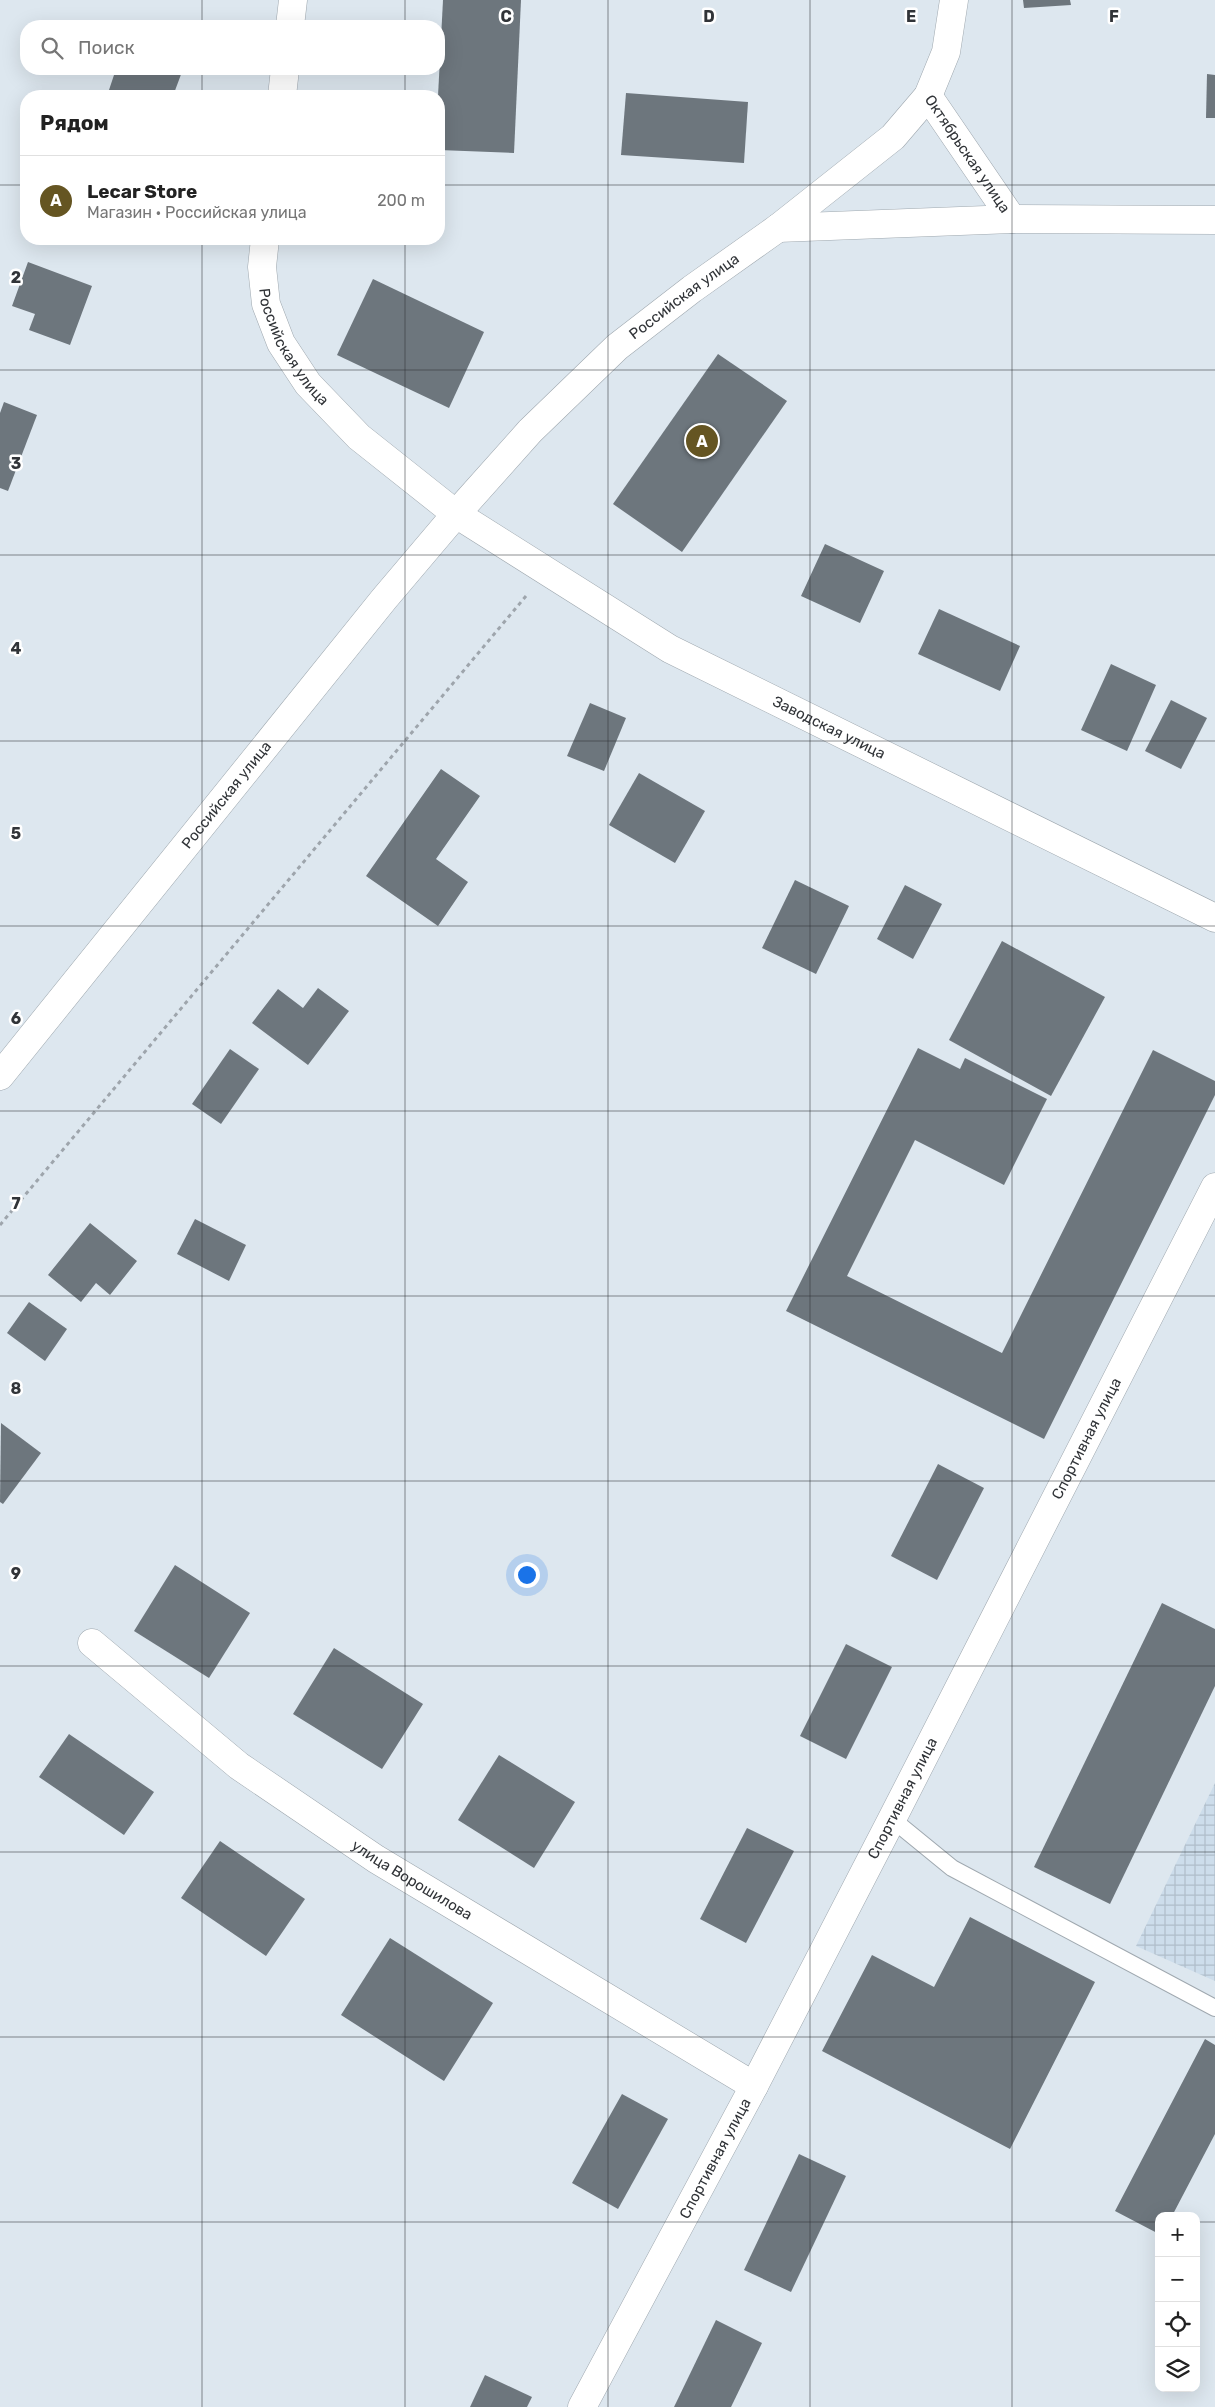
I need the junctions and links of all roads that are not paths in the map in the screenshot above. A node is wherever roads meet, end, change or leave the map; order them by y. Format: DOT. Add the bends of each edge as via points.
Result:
graph roads {
  1 [pos="293,0"];
  2 [pos="954,0"];
  3 [pos="291,20"];
  4 [pos="284,75"];
  5 [pos="283,90"];
  6 [pos="928,96"];
  7 [pos="1012,219"];
  8 [pos="1215,220"];
  9 [pos="778,228"];
  10 [pos="264,245"];
  11 [pos="456,514"];
  12 [pos="1215,918"];
  13 [pos="0,1076"];
  14 [pos="1215,1187"];
  15 [pos="92,1644"];
  16 [pos="892,1819"];
  17 [pos="1215,2008"];
  18 [pos="754,2086"];
  19 [pos="582,2407"];
  1 -- 3 [label="street"];
  2 -- 6 [label="street, Октябрьская улица" via="946,52"];
  4 -- 5 [label="street"];
  6 -- 7 [label="street, Октябрьская улица"];
  6 -- 9 [label="street, Российская улица" via="893,137"];
  7 -- 8 [label="street, Октябрьская улица"];
  7 -- 9 [label="street, Октябрьская улица"];
  9 -- 11 [label="street, Российская улица" via="616,347 530,431"];
  10 -- 11 [label="street, Российская улица" via="262,267 266,304 281,343 308,384 359,437"];
  11 -- 12 [label="street, Заводская улица" via="670,649"];
  11 -- 13 [label="street, Российская улица"];
  14 -- 16 [label="street, Спортивная улица"];
  15 -- 18 [label="street, улица Ворошилова" via="240,1766 376,1859"];
  16 -- 17 [label="lane" via="952,1868"];
  16 -- 18 [label="street, Спортивная улица"];
  18 -- 19 [label="street, Спортивная улица"];
}
